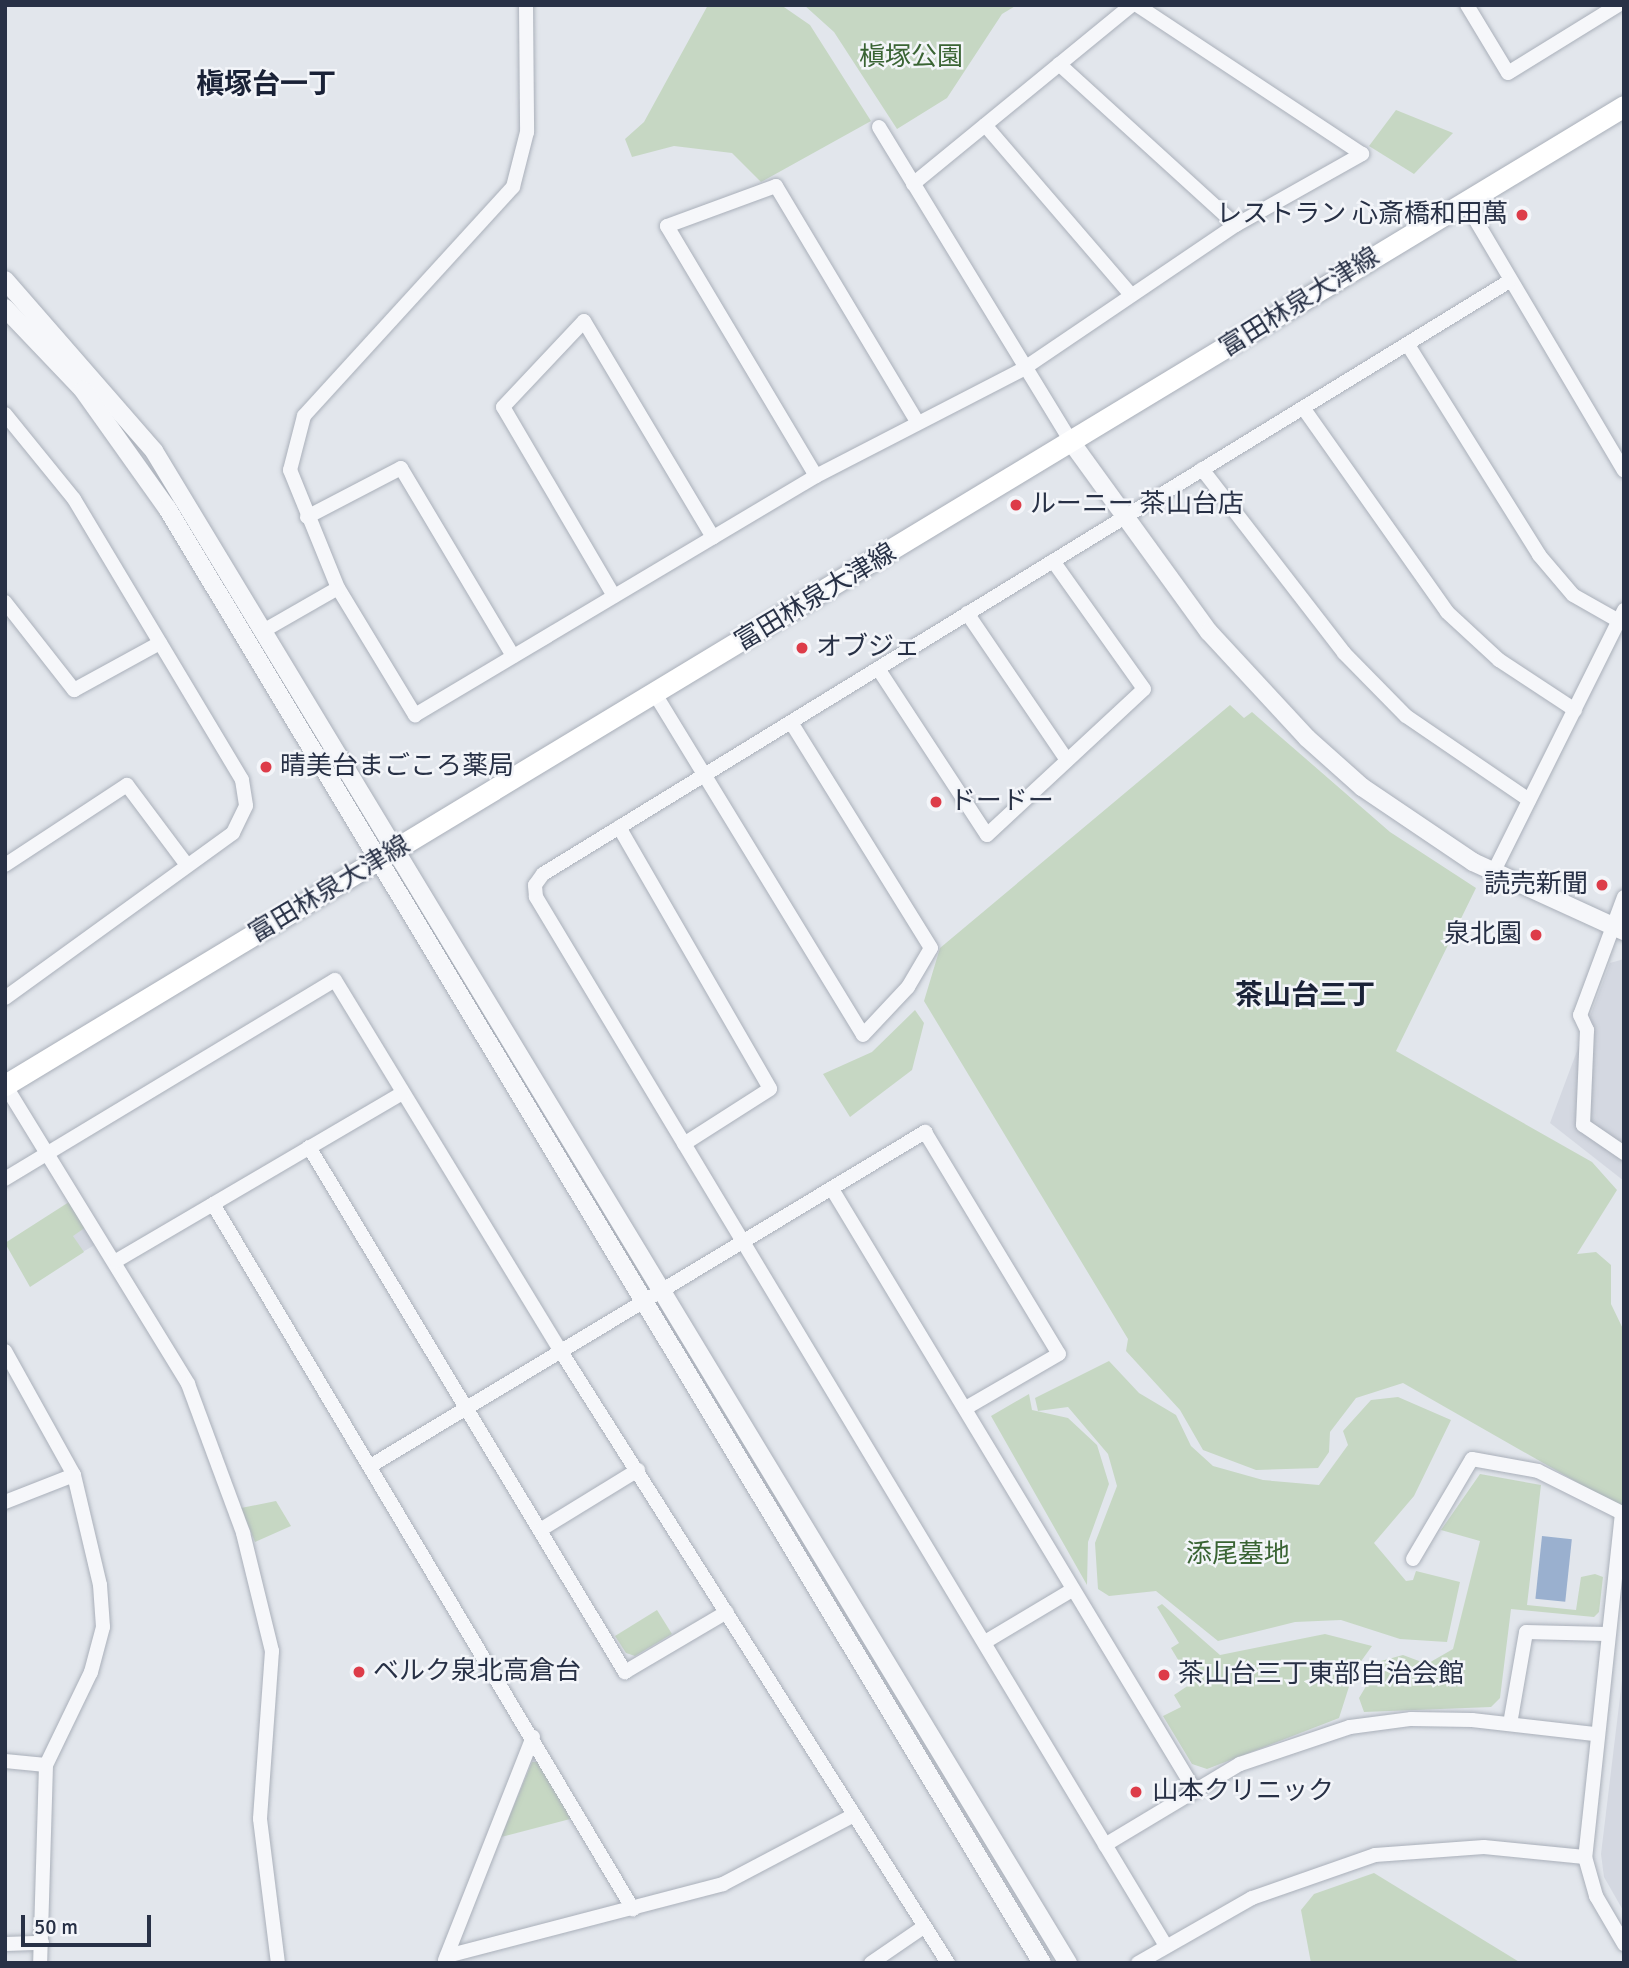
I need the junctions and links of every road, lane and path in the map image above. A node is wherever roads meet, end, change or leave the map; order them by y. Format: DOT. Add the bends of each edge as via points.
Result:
graph roads {
  1 [pos="526,5"];
  2 [pos="1135,5"];
  3 [pos="1467,5"];
  4 [pos="1618,5"];
  5 [pos="1059,64"];
  6 [pos="1624,106"];
  7 [pos="985,125"];
  8 [pos="878,127"];
  9 [pos="914,184"];
  10 [pos="1465,202"];
  11 [pos="1236,225"];
  12 [pos="5,280"];
  13 [pos="1508,282"];
  14 [pos="1131,295"];
  15 [pos="5,308"];
  16 [pos="1409,345"];
  17 [pos="1023,369"];
  18 [pos="1304,409"];
  19 [pos="5,414"];
  20 [pos="917,422"];
  21 [pos="1072,443"];
  22 [pos="1202,469"];
  23 [pos="1624,471"];
  24 [pos="816,476"];
  25 [pos="1124,516"];
  26 [pos="307,517"];
  27 [pos="713,537"];
  28 [pos="1053,561"];
  29 [pos="338,587"];
  30 [pos="614,596"];
  31 [pos="5,601"];
  32 [pos="967,613"];
  33 [pos="1621,616"];
  34 [pos="264,631"];
  35 [pos="160,643"];
  36 [pos="513,656"];
  37 [pos="879,670"];
  38 [pos="655,695"];
  39 [pos="1575,710"];
  40 [pos="792,724"];
  41 [pos="1067,760"];
  42 [pos="706,774"];
  43 [pos="1530,800"];
  44 [pos="619,827"];
  45 [pos="386,856"];
  46 [pos="186,864"];
  47 [pos="5,865"];
  48 [pos="1493,873"];
  49 [pos="1624,897"];
  50 [pos="1618,930"];
  51 [pos="5,998"];
  52 [pos="5,1085"];
  53 [pos="402,1093"];
  54 [pos="684,1144"];
  55 [pos="309,1147"];
  56 [pos="48,1153"];
  57 [pos="1624,1153"];
  58 [pos="5,1179"];
  59 [pos="832,1189"];
  60 [pos="213,1204"];
  61 [pos="741,1242"];
  62 [pos="116,1261"];
  63 [pos="662,1288"];
  64 [pos="643,1299"];
  65 [pos="560,1350"];
  66 [pos="5,1351"];
  67 [pos="468,1408"];
  68 [pos="966,1408"];
  69 [pos="372,1465"];
  70 [pos="638,1470"];
  71 [pos="75,1475"];
  72 [pos="5,1502"];
  73 [pos="540,1530"];
  74 [pos="1413,1559"];
  75 [pos="1072,1590"];
  76 [pos="727,1612"];
  77 [pos="1606,1634"];
  78 [pos="985,1642"];
  79 [pos="1510,1724"];
  80 [pos="1594,1734"];
  81 [pos="533,1737"];
  82 [pos="5,1761"];
  83 [pos="46,1765"];
  84 [pos="1194,1789"];
  85 [pos="854,1815"];
  86 [pos="1105,1845"];
  87 [pos="1585,1857"];
  88 [pos="633,1909"];
  89 [pos="925,1926"];
  90 [pos="41,1943"];
  91 [pos="5,1944"];
  92 [pos="1624,1944"];
  93 [pos="1166,1946"];
  94 [pos="446,1959"];
  95 [pos="40,1963"];
  96 [pos="278,1963"];
  97 [pos="871,1963"];
  98 [pos="948,1963"];
  99 [pos="1042,1963"];
  100 [pos="1068,1963"];
  101 [pos="1138,1963"];
  1 -- 26 [label="street" via="527,132 513,187 304,416 290,470"];
  2 -- 5 [label="street"];
  2 -- 11 [label="street" via="1362,153"];
  3 -- 4 [label="street" via="1508,72"];
  5 -- 7 [label="street"];
  5 -- 11 [label="street"];
  6 -- 10 [label="main road, 富田林泉大津線"];
  7 -- 9 [label="street"];
  7 -- 14 [label="street"];
  8 -- 9 [label="street"];
  9 -- 17 [label="street"];
  10 -- 13 [label="street"];
  10 -- 21 [label="main road, 富田林泉大津線"];
  11 -- 14 [label="street"];
  12 -- 34 [label="street" via="154,451"];
  13 -- 16 [label="street"];
  13 -- 23 [label="street"];
  14 -- 17 [label="street"];
  15 -- 45 [label="street" via="128,449"];
  16 -- 18 [label="street"];
  16 -- 33 [label="street" via="1539,555 1573,595"];
  17 -- 20 [label="street"];
  17 -- 21 [label="street"];
  18 -- 22 [label="street"];
  18 -- 39 [label="street" via="1447,612 1499,660"];
  19 -- 35 [label="street" via="74,499"];
  20 -- 24 [label="street"];
  20 -- 24 [label="street" via="776,186 667,226"];
  21 -- 25 [label="street"];
  21 -- 38 [label="main road, 富田林泉大津線"];
  22 -- 25 [label="street"];
  22 -- 43 [label="street" via="1344,653 1397,707 1466,762"];
  24 -- 27 [label="street"];
  25 -- 28 [label="street"];
  25 -- 48 [label="street" via="1209,632 1307,738 1415,825"];
  26 -- 29 [label="street"];
  26 -- 36 [label="street" via="401,468"];
  27 -- 30 [label="street"];
  27 -- 30 [label="street" via="584,321 503,407"];
  28 -- 32 [label="street"];
  28 -- 41 [label="street" via="1144,689"];
  29 -- 34 [label="street"];
  29 -- 36 [label="street" via="415,715"];
  30 -- 36 [label="street"];
  31 -- 35 [label="street" via="74,690"];
  32 -- 37 [label="street"];
  32 -- 41 [label="street"];
  33 -- 39 [label="street"];
  34 -- 45 [label="street"];
  35 -- 46 [label="street" via="242,780 246,806 233,833"];
  37 -- 40 [label="street"];
  37 -- 41 [label="street" via="987,835"];
  38 -- 42 [label="street"];
  38 -- 45 [label="main road, 富田林泉大津線"];
  39 -- 43 [label="street"];
  40 -- 42 [label="street"];
  40 -- 42 [label="street" via="931,948 901,996 863,1035"];
  42 -- 44 [label="street"];
  43 -- 48 [label="street"];
  44 -- 54 [label="street" via="543,874 536,897"];
  44 -- 54 [label="street" via="770,1089"];
  45 -- 52 [label="main road, 富田林泉大津線"];
  45 -- 63 [label="street"];
  45 -- 64 [label="street"];
  46 -- 47 [label="street" via="127,785"];
  46 -- 51 [label="street"];
  48 -- 50 [label="street"];
  49 -- 50 [label="street"];
  50 -- 57 [label="street" via="1580,1015 1587,1030 1582,1116 1588,1132"];
  52 -- 56 [label="street"];
  53 -- 55 [label="street"];
  53 -- 56 [label="street" via="335,980"];
  53 -- 65 [label="street"];
  54 -- 61 [label="street"];
  55 -- 60 [label="street"];
  55 -- 67 [label="street"];
  56 -- 58 [label="street"];
  56 -- 62 [label="street"];
  59 -- 61 [label="street"];
  59 -- 68 [label="street"];
  59 -- 68 [label="street" via="925,1132 1059,1354"];
  60 -- 62 [label="street"];
  60 -- 69 [label="street"];
  61 -- 63 [label="street"];
  61 -- 78 [label="street"];
  62 -- 96 [label="street" via="188,1384 260,1590 272,1651 260,1819"];
  63 -- 64 [label="street"];
  63 -- 100 [label="street"];
  64 -- 65 [label="street"];
  64 -- 99 [label="street"];
  65 -- 67 [label="street"];
  65 -- 70 [label="street"];
  66 -- 71 [label="street"];
  67 -- 69 [label="street"];
  67 -- 73 [label="street"];
  68 -- 75 [label="street"];
  69 -- 81 [label="street"];
  70 -- 73 [label="street"];
  70 -- 76 [label="street"];
  71 -- 72 [label="street"];
  71 -- 83 [label="street" via="100,1585 103,1627 91,1672"];
  73 -- 76 [label="street" via="625,1672"];
  74 -- 77 [label="street" via="1472,1459 1538,1471 1622,1513"];
  75 -- 78 [label="street"];
  75 -- 84 [label="street"];
  76 -- 85 [label="street"];
  77 -- 79 [label="street" via="1536,1628 1521,1636"];
  77 -- 80 [label="street"];
  78 -- 86 [label="street"];
  79 -- 80 [label="street"];
  79 -- 84 [label="street" via="1411,1719 1350,1727 1300,1740"];
  80 -- 87 [label="street"];
  81 -- 88 [label="street"];
  81 -- 94 [label="street"];
  82 -- 83 [label="street"];
  83 -- 90 [label="street"];
  84 -- 86 [label="street"];
  85 -- 88 [label="street" via="723,1884"];
  85 -- 89 [label="street"];
  86 -- 93 [label="street"];
  87 -- 92 [label="street" via="1595,1896"];
  87 -- 93 [label="street" via="1484,1847 1375,1854 1252,1898"];
  88 -- 94 [label="street"];
  89 -- 97 [label="street"];
  89 -- 98 [label="street"];
  90 -- 91 [label="street"];
  90 -- 95 [label="street"];
  93 -- 101 [label="street"];
}
